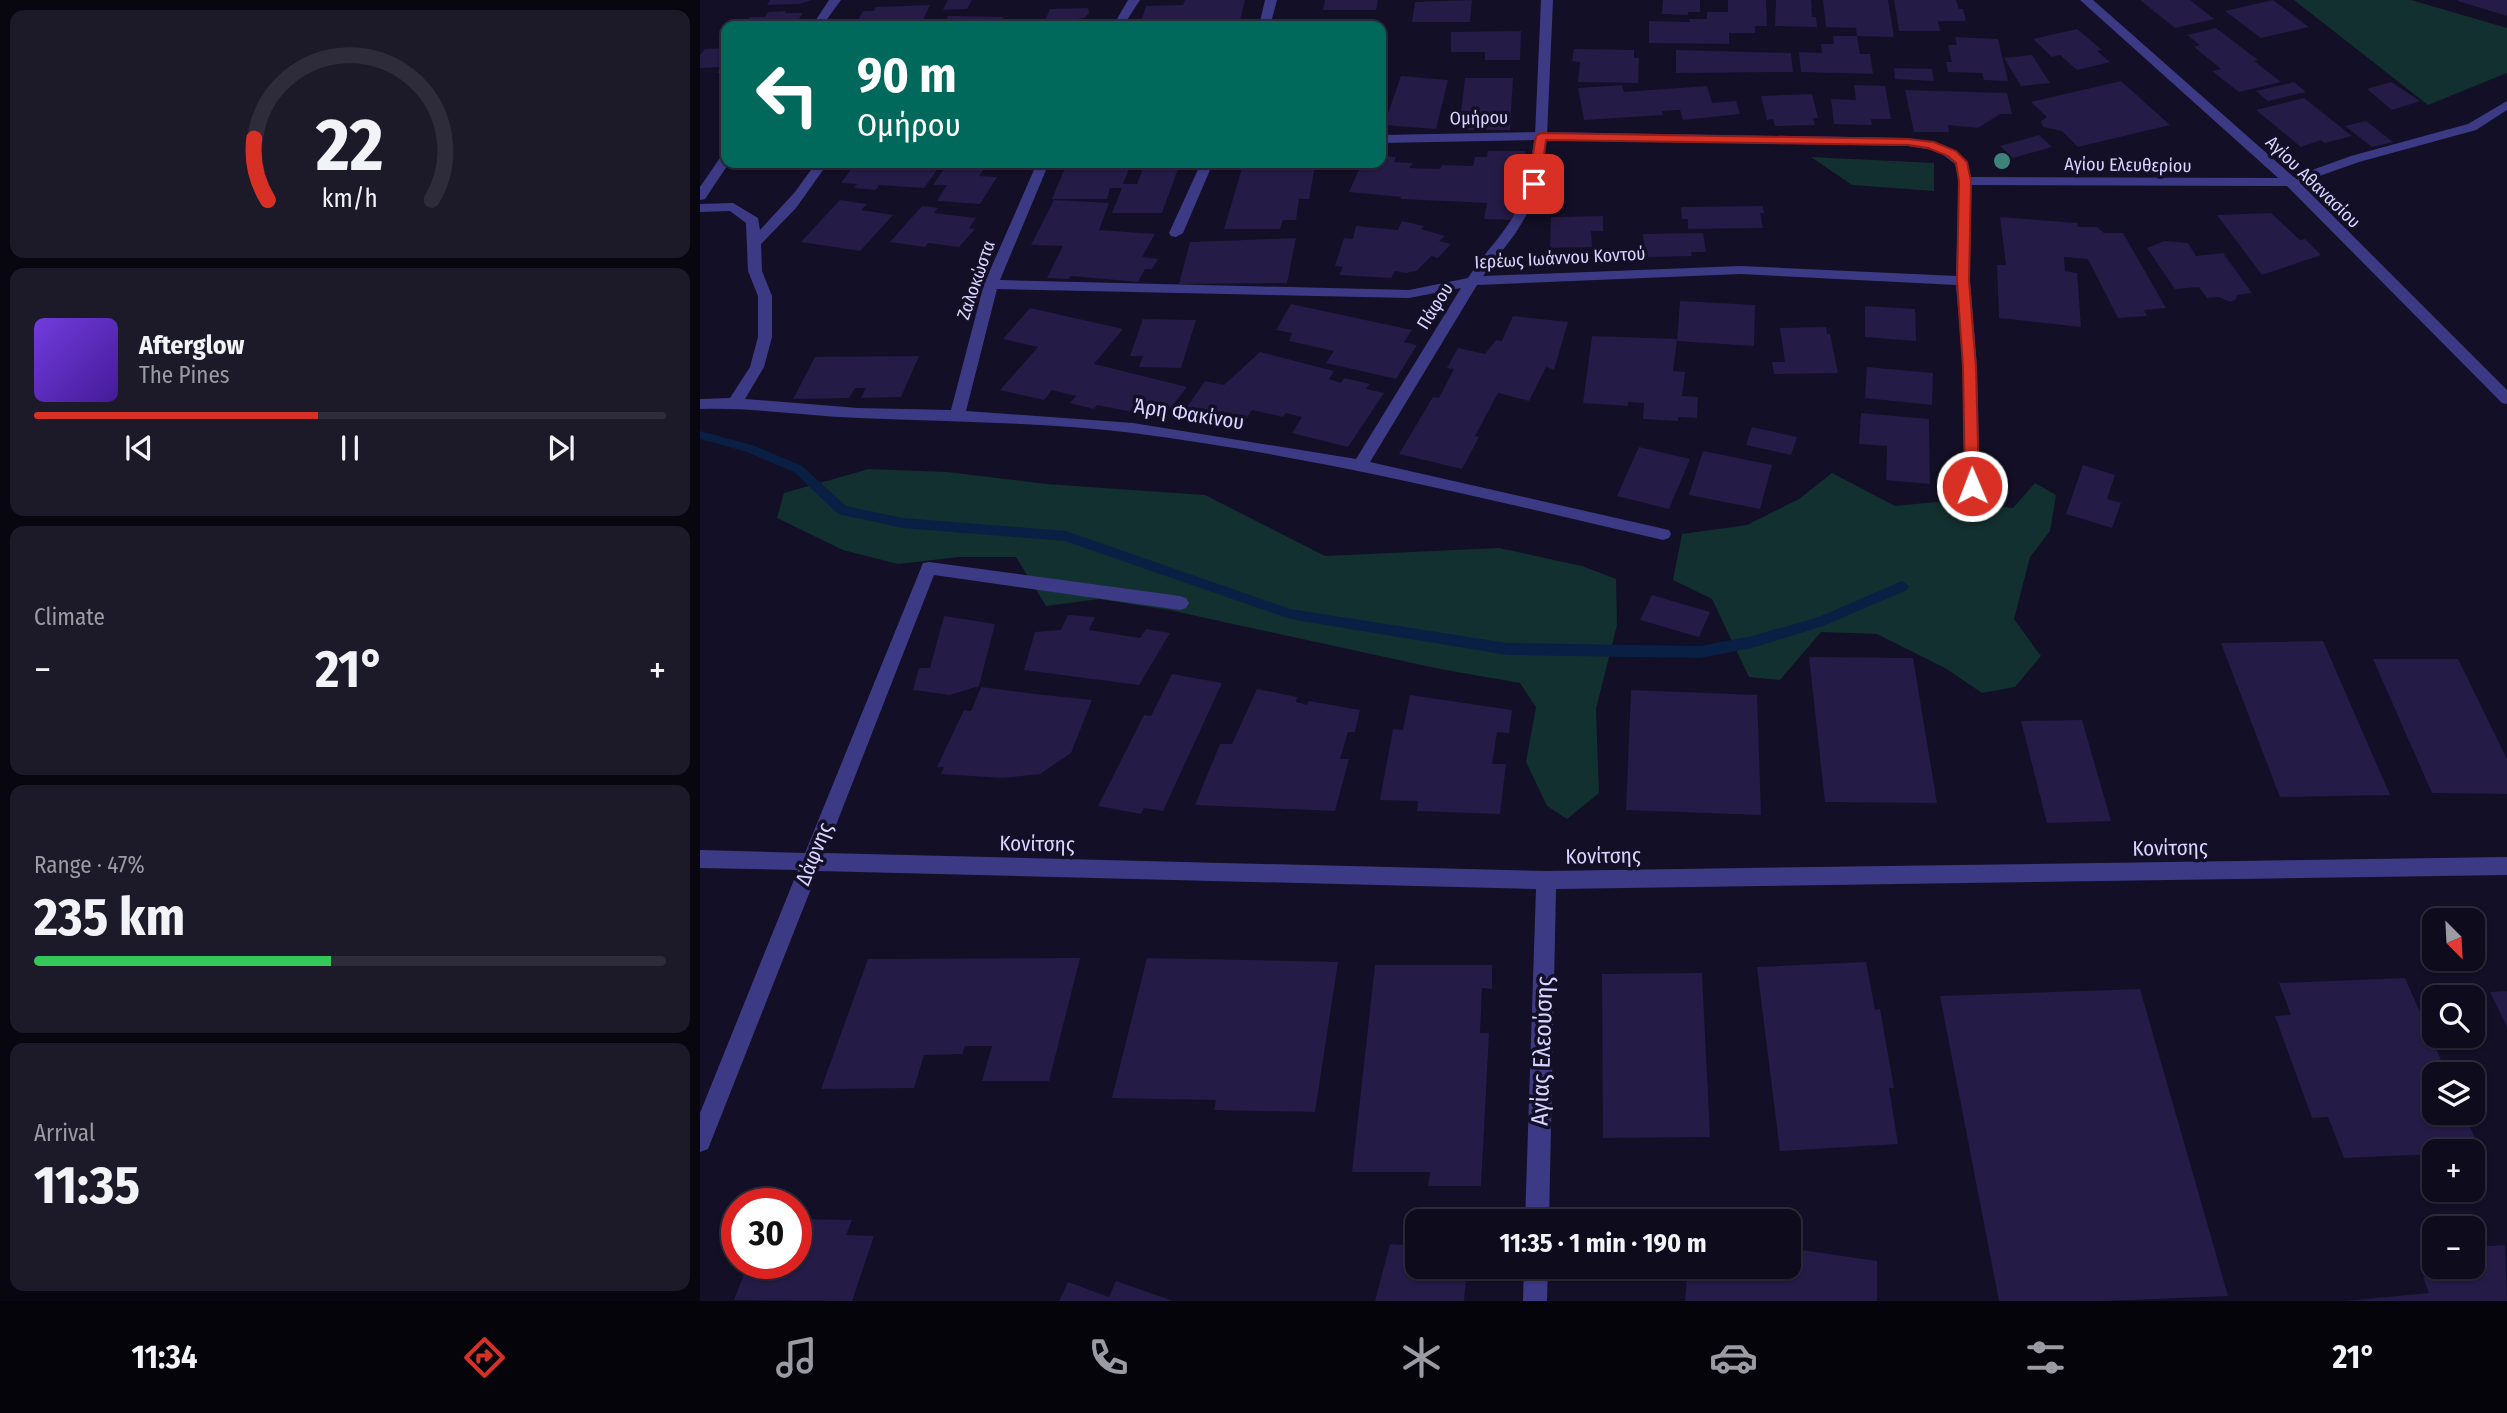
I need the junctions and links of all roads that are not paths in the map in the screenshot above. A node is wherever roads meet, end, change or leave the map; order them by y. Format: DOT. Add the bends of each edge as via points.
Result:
graph roads {
  1 [pos="835,0"];
  2 [pos="1134,0"];
  3 [pos="1271,0"];
  4 [pos="1547,0"];
  5 [pos="2087,0"];
  6 [pos="820,21"];
  7 [pos="1121,21"];
  8 [pos="1265,21"];
  9 [pos="2507,104"];
  10 [pos="1541,136"];
  11 [pos="1386,139"];
  12 [pos="721,165"];
  13 [pos="819,168"];
  14 [pos="1041,168"];
  15 [pos="1205,168"];
  16 [pos="1965,181"];
  17 [pos="2291,182"];
  18 [pos="700,196"];
  19 [pos="700,208"];
  20 [pos="1176,233"];
  21 [pos="755,242"];
  22 [pos="1474,281"];
  23 [pos="1963,281"];
  24 [pos="991,285"];
  25 [pos="2507,398"];
  26 [pos="736,401"];
  27 [pos="700,404"];
  28 [pos="958,414"];
  29 [pos="1360,465"];
  30 [pos="1972,486"];
  31 [pos="1663,534"];
  32 [pos="1180,603"];
  33 [pos="700,859"];
  34 [pos="811,861"];
  35 [pos="2507,866"];
  36 [pos="1546,880"];
  37 [pos="700,1141"];
  38 [pos="1537,1209"];
  39 [pos="1536,1279"];
  40 [pos="1535,1301"];
  1 -- 6 [label="street"];
  2 -- 7 [label="street"];
  3 -- 8 [label="street"];
  4 -- 10 [label="street, Πάφου"];
  5 -- 17 [label="street, Αγίου Αθανασίου"];
  9 -- 17 [label="street, Αγίου Ελευθερίου" via="2472,127"];
  10 -- 11 [label="street, Ομήρου"];
  10 -- 16 [label="street, Ομήρου" via="1908,142 1952,153 1961,162"];
  10 -- 22 [label="street, Πάφου" via="1527,206"];
  12 -- 18 [label="street"];
  13 -- 21 [label="street" via="793,205"];
  14 -- 24 [label="street, Ζαλοκώστα"];
  15 -- 20 [label="street"];
  16 -- 17 [label="street, Αγίου Ελευθερίου"];
  16 -- 23 [label="street, Ομήρου"];
  17 -- 25 [label="street, Αγίου Αθανασίου"];
  19 -- 21 [label="street" via="733,207 744,212 753,220"];
  21 -- 26 [label="street" via="755,271 765,296 765,337 757,367"];
  22 -- 23 [label="street, Ιερέως Ιωάννου Κοντού" via="1741,270"];
  22 -- 24 [label="street, Ιερέως Ιωάννου Κοντού" via="1398,294"];
  22 -- 29 [label="street, Πάφου"];
  23 -- 30 [label="street, Ομήρου"];
  24 -- 28 [label="street, Ζαλοκώστα"];
  26 -- 27 [label="street, Άρη Φακίνου"];
  26 -- 28 [label="street, Άρη Φακίνου" via="784,408"];
  28 -- 29 [label="street, Άρη Φακίνου" via="1134,428"];
  29 -- 31 [label="street, Άρη Φακίνου"];
  32 -- 34 [label="street, Δάφνης" via="929,568"];
  33 -- 34 [label="street, Κονίτσης"];
  34 -- 36 [label="street, Κονίτσης"];
  34 -- 37 [label="street, Δάφνης"];
  35 -- 36 [label="street, Κονίτσης"];
  36 -- 38 [label="street, Αγίας Ελεούσης"];
  39 -- 40 [label="street"];
}
